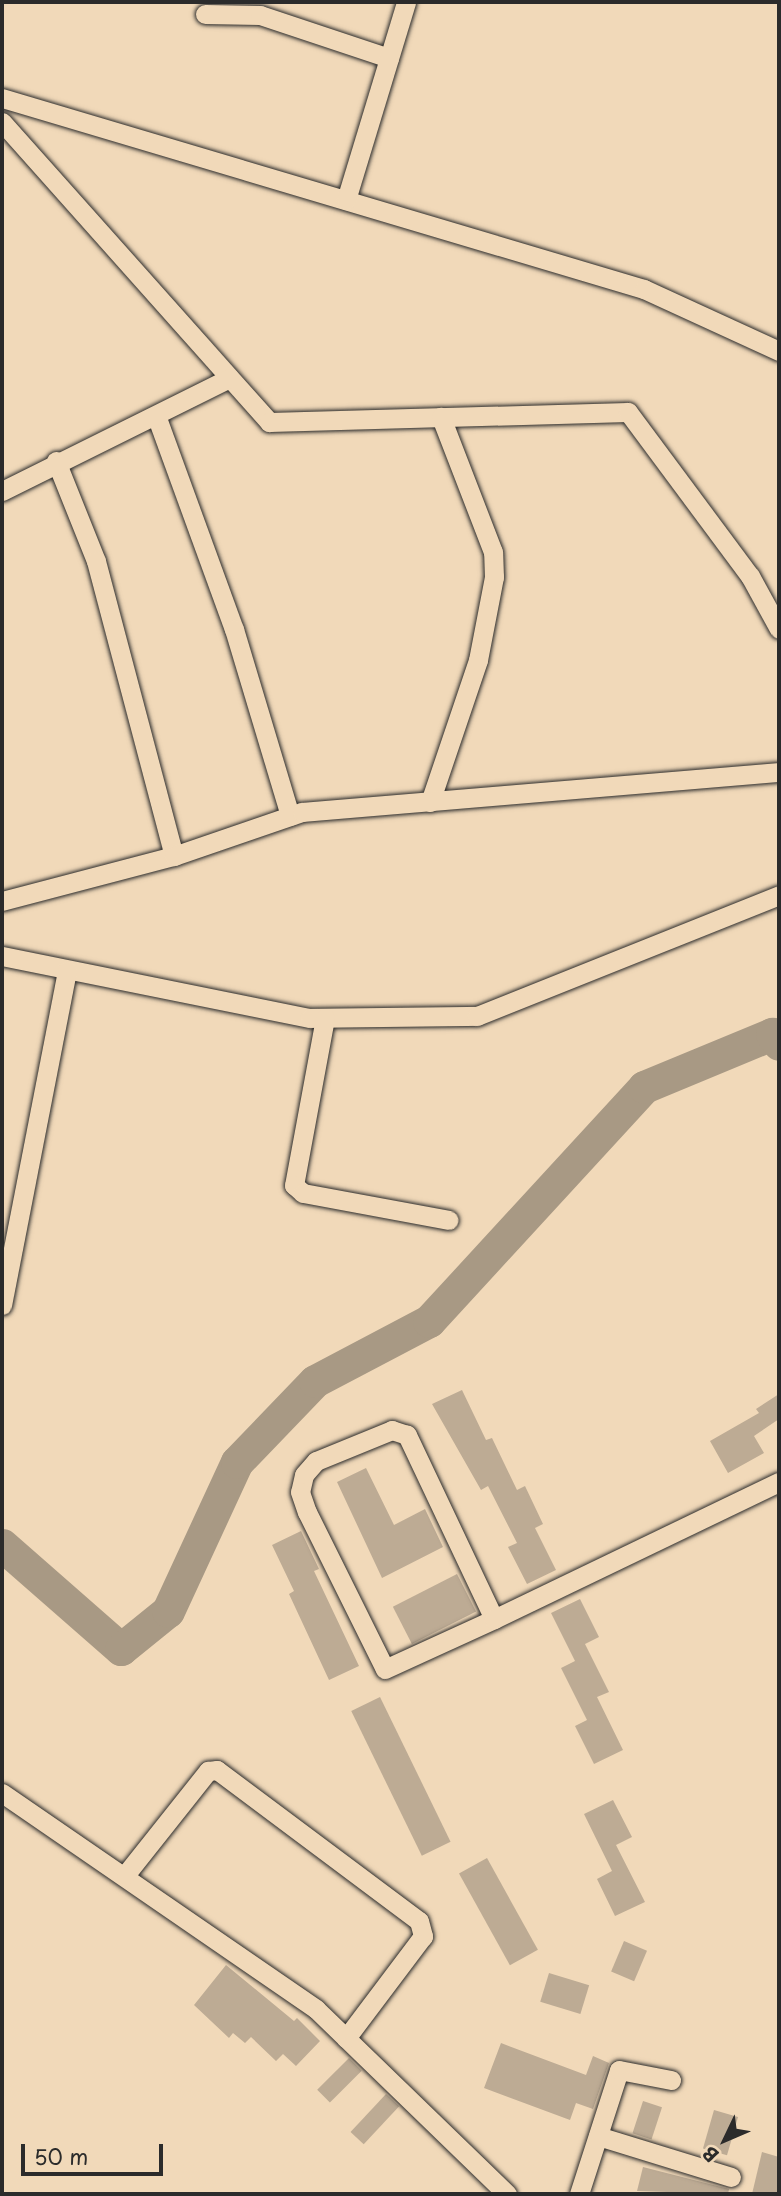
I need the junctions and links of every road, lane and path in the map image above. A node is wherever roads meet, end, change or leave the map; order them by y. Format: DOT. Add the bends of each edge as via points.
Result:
graph roads {
  1 [pos="405,2"];
  2 [pos="205,14"];
  3 [pos="389,58"];
  4 [pos="2,98"];
  5 [pos="2,122"];
  6 [pos="346,201"];
  7 [pos="779,351"];
  8 [pos="230,378"];
  9 [pos="441,417"];
  10 [pos="157,418"];
  11 [pos="56,461"];
  12 [pos="2,491"];
  13 [pos="779,629"];
  14 [pos="779,772"];
  15 [pos="430,802"];
  16 [pos="290,816"];
  17 [pos="174,856"];
  18 [pos="779,895"];
  19 [pos="2,901"];
  20 [pos="2,956"];
  21 [pos="67,970"];
  22 [pos="325,1018"];
  23 [pos="449,1220"];
  24 [pos="2,1305"];
  25 [pos="779,1482"];
  26 [pos="494,1619"];
  27 [pos="2,1793"];
  28 [pos="125,1874"];
  29 [pos="346,2038"];
  30 [pos="671,2080"];
  31 [pos="598,2136"];
  32 [pos="731,2177"];
  33 [pos="507,2194"];
  34 [pos="579,2194"];
  1 -- 3 [label="street"];
  2 -- 3 [label="street" via="260,15"];
  3 -- 6 [label="street"];
  4 -- 6 [label="street"];
  5 -- 8 [label="street"];
  6 -- 7 [label="street" via="644,289"];
  8 -- 9 [label="street" via="269,422"];
  8 -- 10 [label="street"];
  9 -- 13 [label="street" via="628,412 750,576"];
  9 -- 15 [label="street" via="492,552 494,577 478,660"];
  10 -- 11 [label="street"];
  10 -- 16 [label="street" via="234,629"];
  11 -- 12 [label="street"];
  11 -- 17 [label="street" via="96,561"];
  14 -- 15 [label="street"];
  15 -- 16 [label="street"];
  16 -- 17 [label="street"];
  17 -- 19 [label="street"];
  18 -- 22 [label="street" via="477,1016"];
  20 -- 21 [label="street"];
  21 -- 22 [label="street"];
  21 -- 24 [label="street"];
  22 -- 23 [label="street" via="294,1185 303,1193"];
  25 -- 26 [label="street"];
  26 -- 26 [label="street" via="385,1668 307,1512 300,1492 304,1475 316,1461 392,1430 407,1435"];
  27 -- 28 [label="street"];
  28 -- 29 [label="street" via="316,2009"];
  28 -- 29 [label="street" via="208,1771 217,1770 419,1920 423,1936"];
  29 -- 33 [label="street"];
  30 -- 31 [label="street" via="624,2067 619,2070"];
  31 -- 32 [label="street"];
  31 -- 34 [label="street"];
}
